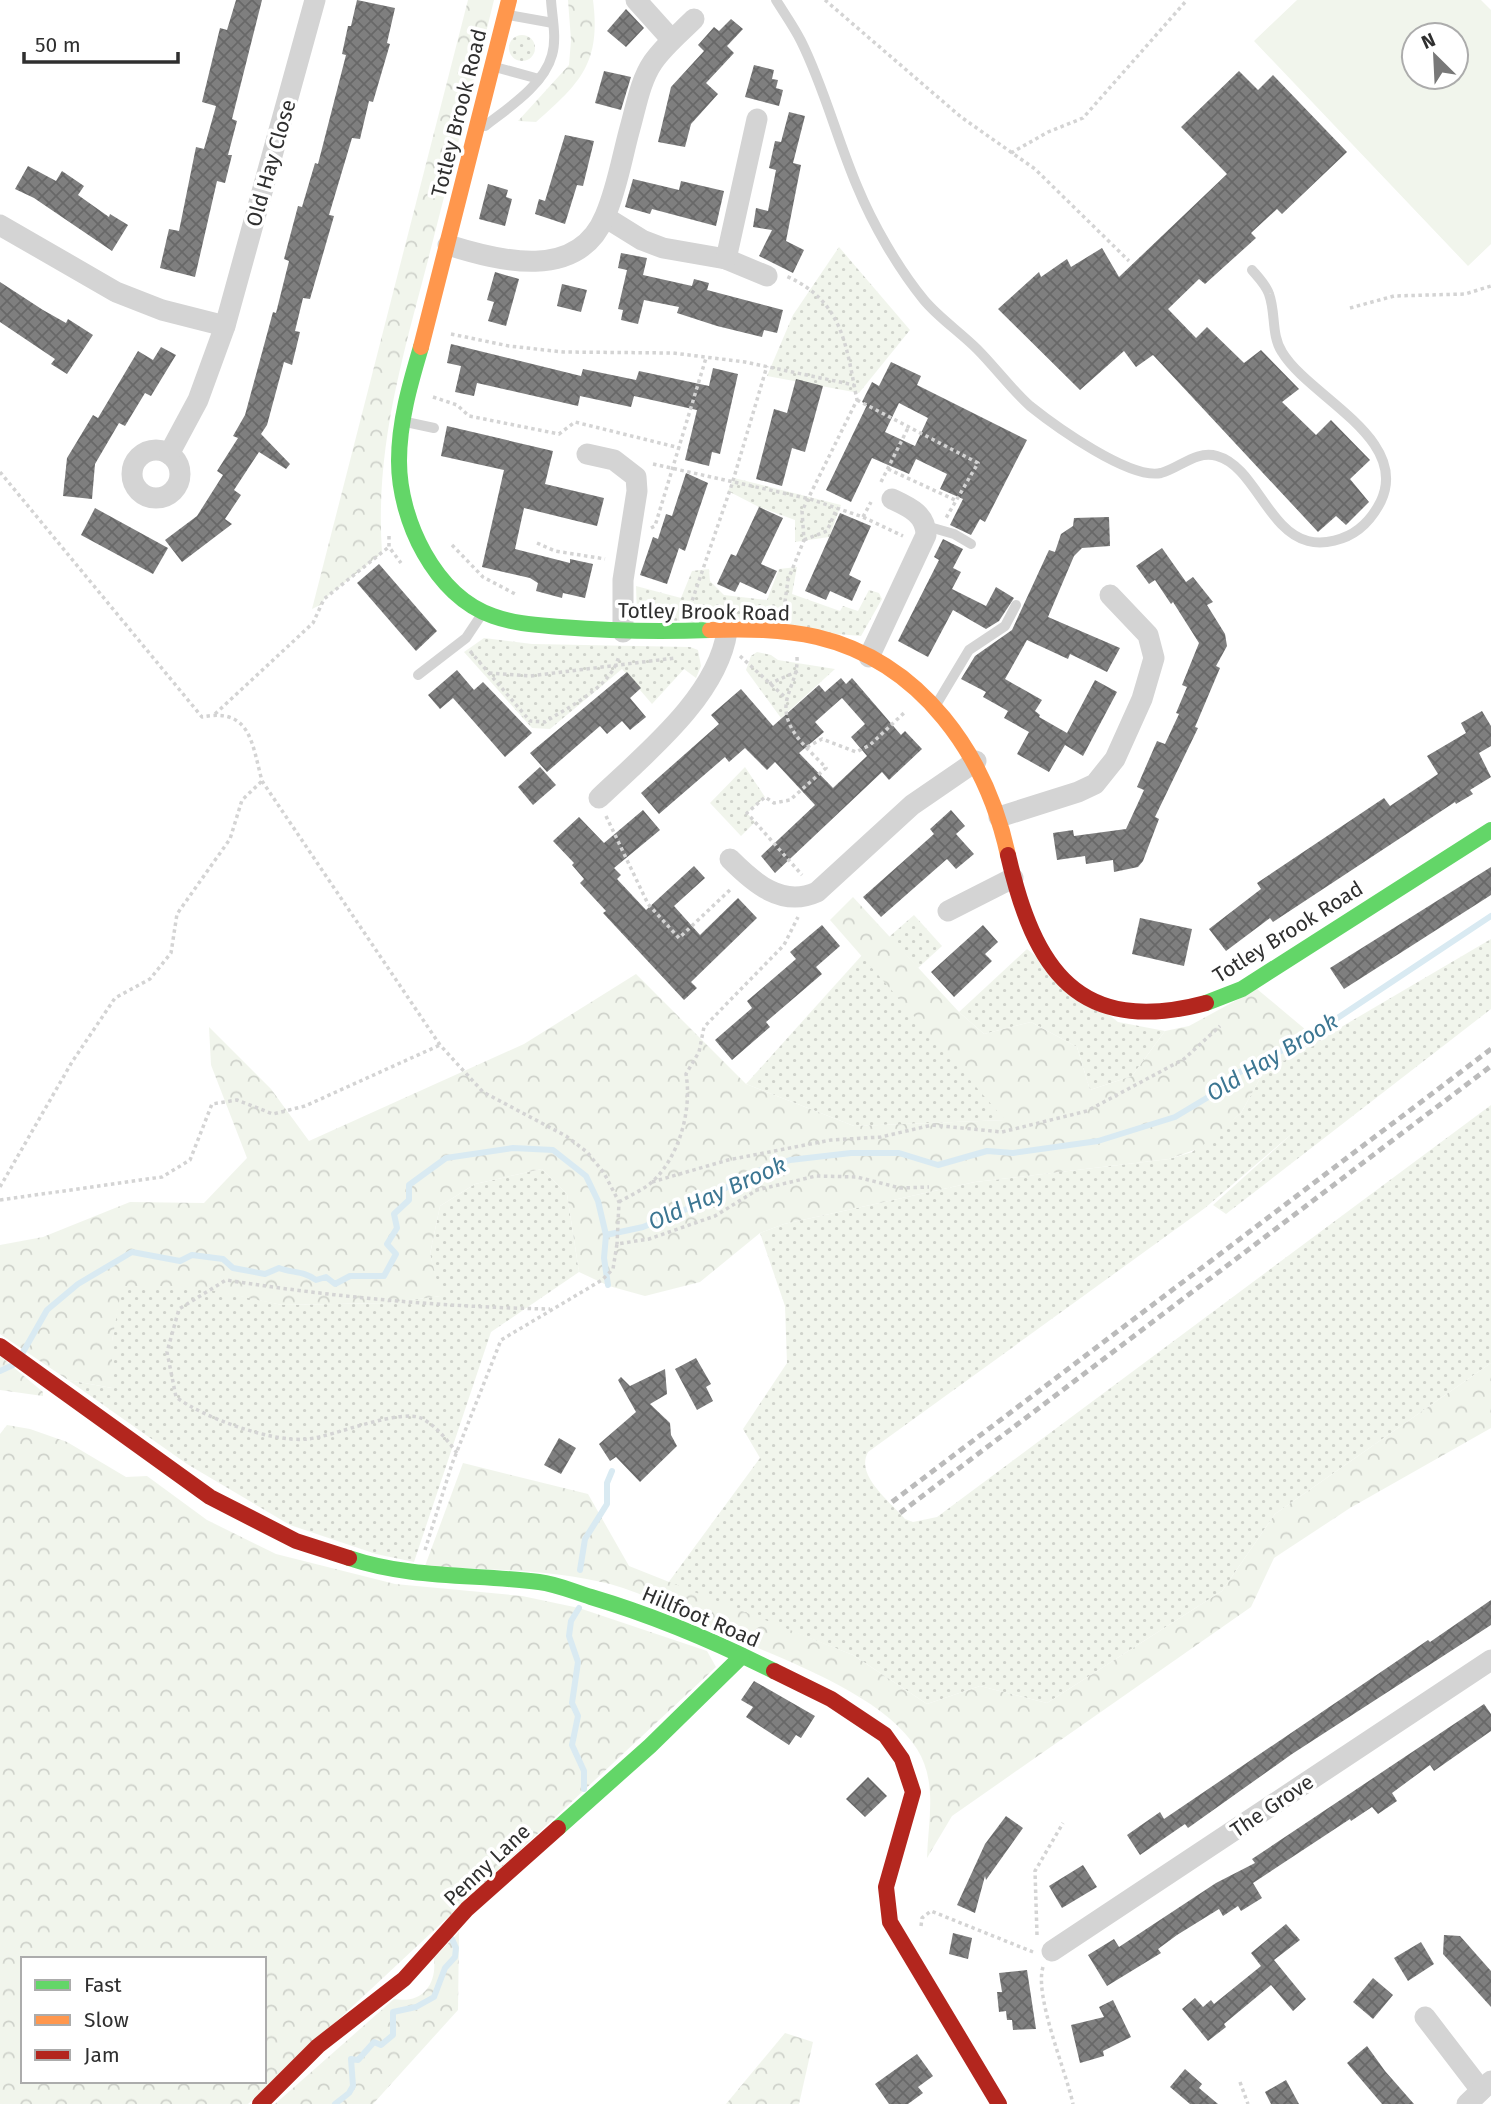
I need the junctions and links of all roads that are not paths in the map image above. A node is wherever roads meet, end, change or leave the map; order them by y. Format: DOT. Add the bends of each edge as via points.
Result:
graph roads {
  1 [pos="315,0"];
  2 [pos="551,0"];
  3 [pos="636,0"];
  4 [pos="776,0"];
  5 [pos="507,7"];
  6 [pos="694,19"];
  7 [pos="553,23"];
  8 [pos="672,40"];
  9 [pos="493,66"];
  10 [pos="539,79"];
  11 [pos="757,118"];
  12 [pos="476,134"];
  13 [pos="605,217"];
  14 [pos="0,225"];
  15 [pos="448,245"];
  16 [pos="726,259"];
  17 [pos="1252,270"];
  18 [pos="767,276"];
  19 [pos="225,326"];
  20 [pos="404,422"];
  21 [pos="434,428"];
  22 [pos="169,454"];
  23 [pos="587,454"];
  24 [pos="892,499"];
  25 [pos="929,533"];
  26 [pos="971,544"];
  27 [pos="1110,595"];
  28 [pos="1016,605"];
  29 [pos="483,612"];
  30 [pos="623,632"];
  31 [pos="727,637"];
  32 [pos="869,656"];
  33 [pos="418,675"];
  34 [pos="934,707"];
  35 [pos="976,761"];
  36 [pos="599,798"];
  37 [pos="999,817"];
  38 [pos="1491,830"];
  39 [pos="730,859"];
  40 [pos="1013,878"];
  41 [pos="948,911"];
  42 [pos="6,1351"];
  43 [pos="742,1656"];
  44 [pos="1491,1660"];
  45 [pos="1045,1951"];
  46 [pos="1425,2017"];
  47 [pos="1480,2092"];
  48 [pos="260,2104"];
  49 [pos="999,2104"];
  1 -- 19 [label="street, Old Hay Close"];
  2 -- 7 [label="lane"];
  3 -- 8 [label="street"];
  4 -- 17 [label="lane" via="801,40 858,188 886,241 925,301 1030,406 1097,450 1148,474 1205,455 1220,456 1236,468 1290,532 1306,541 1341,539 1359,529 1376,510 1388,485 1381,455 1280,350 1268,290"];
  5 -- 7 [label="lane"];
  5 -- 9 [label="street, Totley Brook Road"];
  6 -- 8 [label="street"];
  7 -- 10 [label="lane" via="553,54"];
  8 -- 13 [label="street" via="647,74"];
  9 -- 10 [label="lane"];
  9 -- 12 [label="street, Totley Brook Road"];
  10 -- 12 [label="lane"];
  11 -- 16 [label="street"];
  12 -- 15 [label="street, Totley Brook Road"];
  13 -- 15 [label="street" via="586,242 552,260 496,260"];
  13 -- 16 [label="street" via="663,248"];
  14 -- 19 [label="street" via="137,301"];
  15 -- 20 [label="street, Totley Brook Road"];
  16 -- 18 [label="street"];
  19 -- 22 [label="street, Old Hay Close" via="198,400"];
  20 -- 21 [label="lane"];
  20 -- 29 [label="street, Totley Brook Road" via="399,465 426,556 461,596"];
  23 -- 30 [label="street" via="614,460 636,477 625,562"];
  24 -- 25 [label="street" via="911,508"];
  25 -- 26 [label="lane"];
  25 -- 32 [label="street"];
  27 -- 37 [label="street" via="1148,635 1154,658 1142,699 1115,759 1095,784"];
  28 -- 34 [label="lane" via="1005,626 969,650"];
  29 -- 30 [label="street, Totley Brook Road" via="510,621"];
  29 -- 33 [label="lane" via="466,638"];
  30 -- 31 [label="street, Totley Brook Road"];
  31 -- 32 [label="street, Totley Brook Road" via="788,633"];
  31 -- 36 [label="street" via="698,696"];
  32 -- 34 [label="street, Totley Brook Road"];
  34 -- 35 [label="street, Totley Brook Road"];
  35 -- 37 [label="street, Totley Brook Road"];
  35 -- 39 [label="street" via="912,805 811,895 779,895 761,887"];
  37 -- 40 [label="street, Totley Brook Road"];
  38 -- 40 [label="street, Totley Brook Road" via="1242,989 1206,1006 1163,1014 1112,1009 1068,982 1033,937"];
  40 -- 41 [label="street"];
  42 -- 43 [label="street, Hillfoot Road" via="210,1497 296,1541 372,1566 542,1582 642,1612"];
  43 -- 48 [label="street, Penny Lane" via="650,1746 467,1909 404,1979 318,2046"];
  43 -- 49 [label="street, Hillfoot Road" via="831,1699 895,1746 913,1792 886,1887 890,1922"];
  44 -- 45 [label="street, The Grove"];
  46 -- 47 [label="street"];
}
